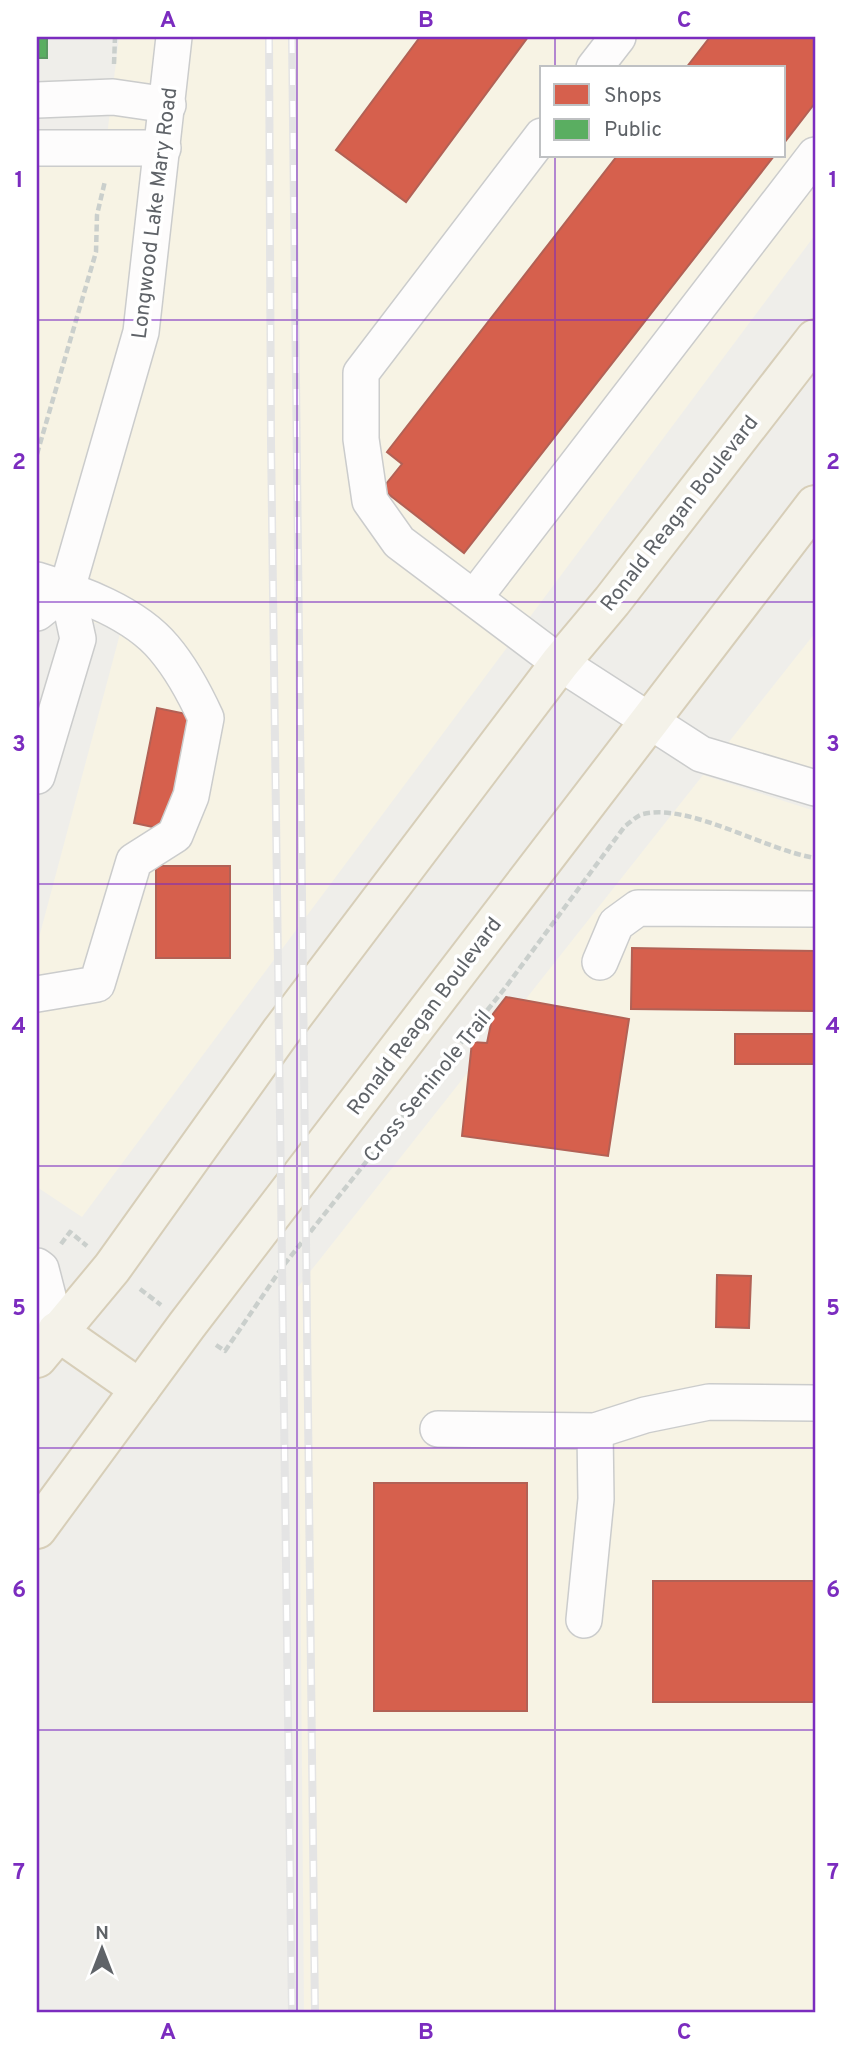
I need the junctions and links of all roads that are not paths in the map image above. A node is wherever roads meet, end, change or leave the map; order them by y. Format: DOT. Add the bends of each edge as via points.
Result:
graph roads {
  1 [pos="174,37"];
  2 [pos="618,37"];
  3 [pos="596,66"];
  4 [pos="37,100"];
  5 [pos="168,105"];
  6 [pos="540,139"];
  7 [pos="37,148"];
  8 [pos="163,148"];
  9 [pos="815,155"];
  10 [pos="815,339"];
  11 [pos="815,505"];
  12 [pos="52,584"];
  13 [pos="474,598"];
  14 [pos="37,613"];
  15 [pos="560,663"];
  16 [pos="652,721"];
  17 [pos="37,776"];
  18 [pos="815,788"];
  19 [pos="815,909"];
  20 [pos="600,962"];
  21 [pos="37,994"];
  22 [pos="37,1266"];
  23 [pos="44,1338"];
  24 [pos="140,1389"];
  25 [pos="815,1403"];
  26 [pos="438,1429"];
  27 [pos="595,1431"];
  28 [pos="37,1529"];
  29 [pos="584,1620"];
  1 -- 5 [label="street, Longwood Lake Mary Road"];
  2 -- 3 [label="street"];
  4 -- 5 [label="street" via="113,97"];
  5 -- 8 [label="street, Longwood Lake Mary Road"];
  6 -- 13 [label="street" via="361,373 361,439 370,501 399,542"];
  7 -- 8 [label="street"];
  8 -- 12 [label="street, Longwood Lake Mary Road" via="141,332"];
  9 -- 13 [label="street"];
  10 -- 15 [label="main road, Ronald Reagan Boulevard"];
  11 -- 16 [label="main road, Ronald Reagan Boulevard"];
  12 -- 14 [label="street"];
  12 -- 17 [label="street, Longwood Lake Mary Road" via="78,639"];
  12 -- 21 [label="street" via="130,620 164,647 206,718 191,796 175,835 134,862 97,984"];
  13 -- 15 [label="street"];
  15 -- 16 [label="street"];
  15 -- 23 [label="main road, Ronald Reagan Boulevard" via="287,1024 112,1268"];
  16 -- 18 [label="street" via="701,754"];
  16 -- 24 [label="main road, Ronald Reagan Boulevard"];
  19 -- 20 [label="street" via="638,908 616,924"];
  22 -- 23 [label="street" via="41,1269"];
  23 -- 24 [label="main road"];
  24 -- 28 [label="main road, Ronald Reagan Boulevard"];
  25 -- 27 [label="street" via="709,1402"];
  26 -- 27 [label="street"];
  27 -- 29 [label="street" via="596,1499"];
}
